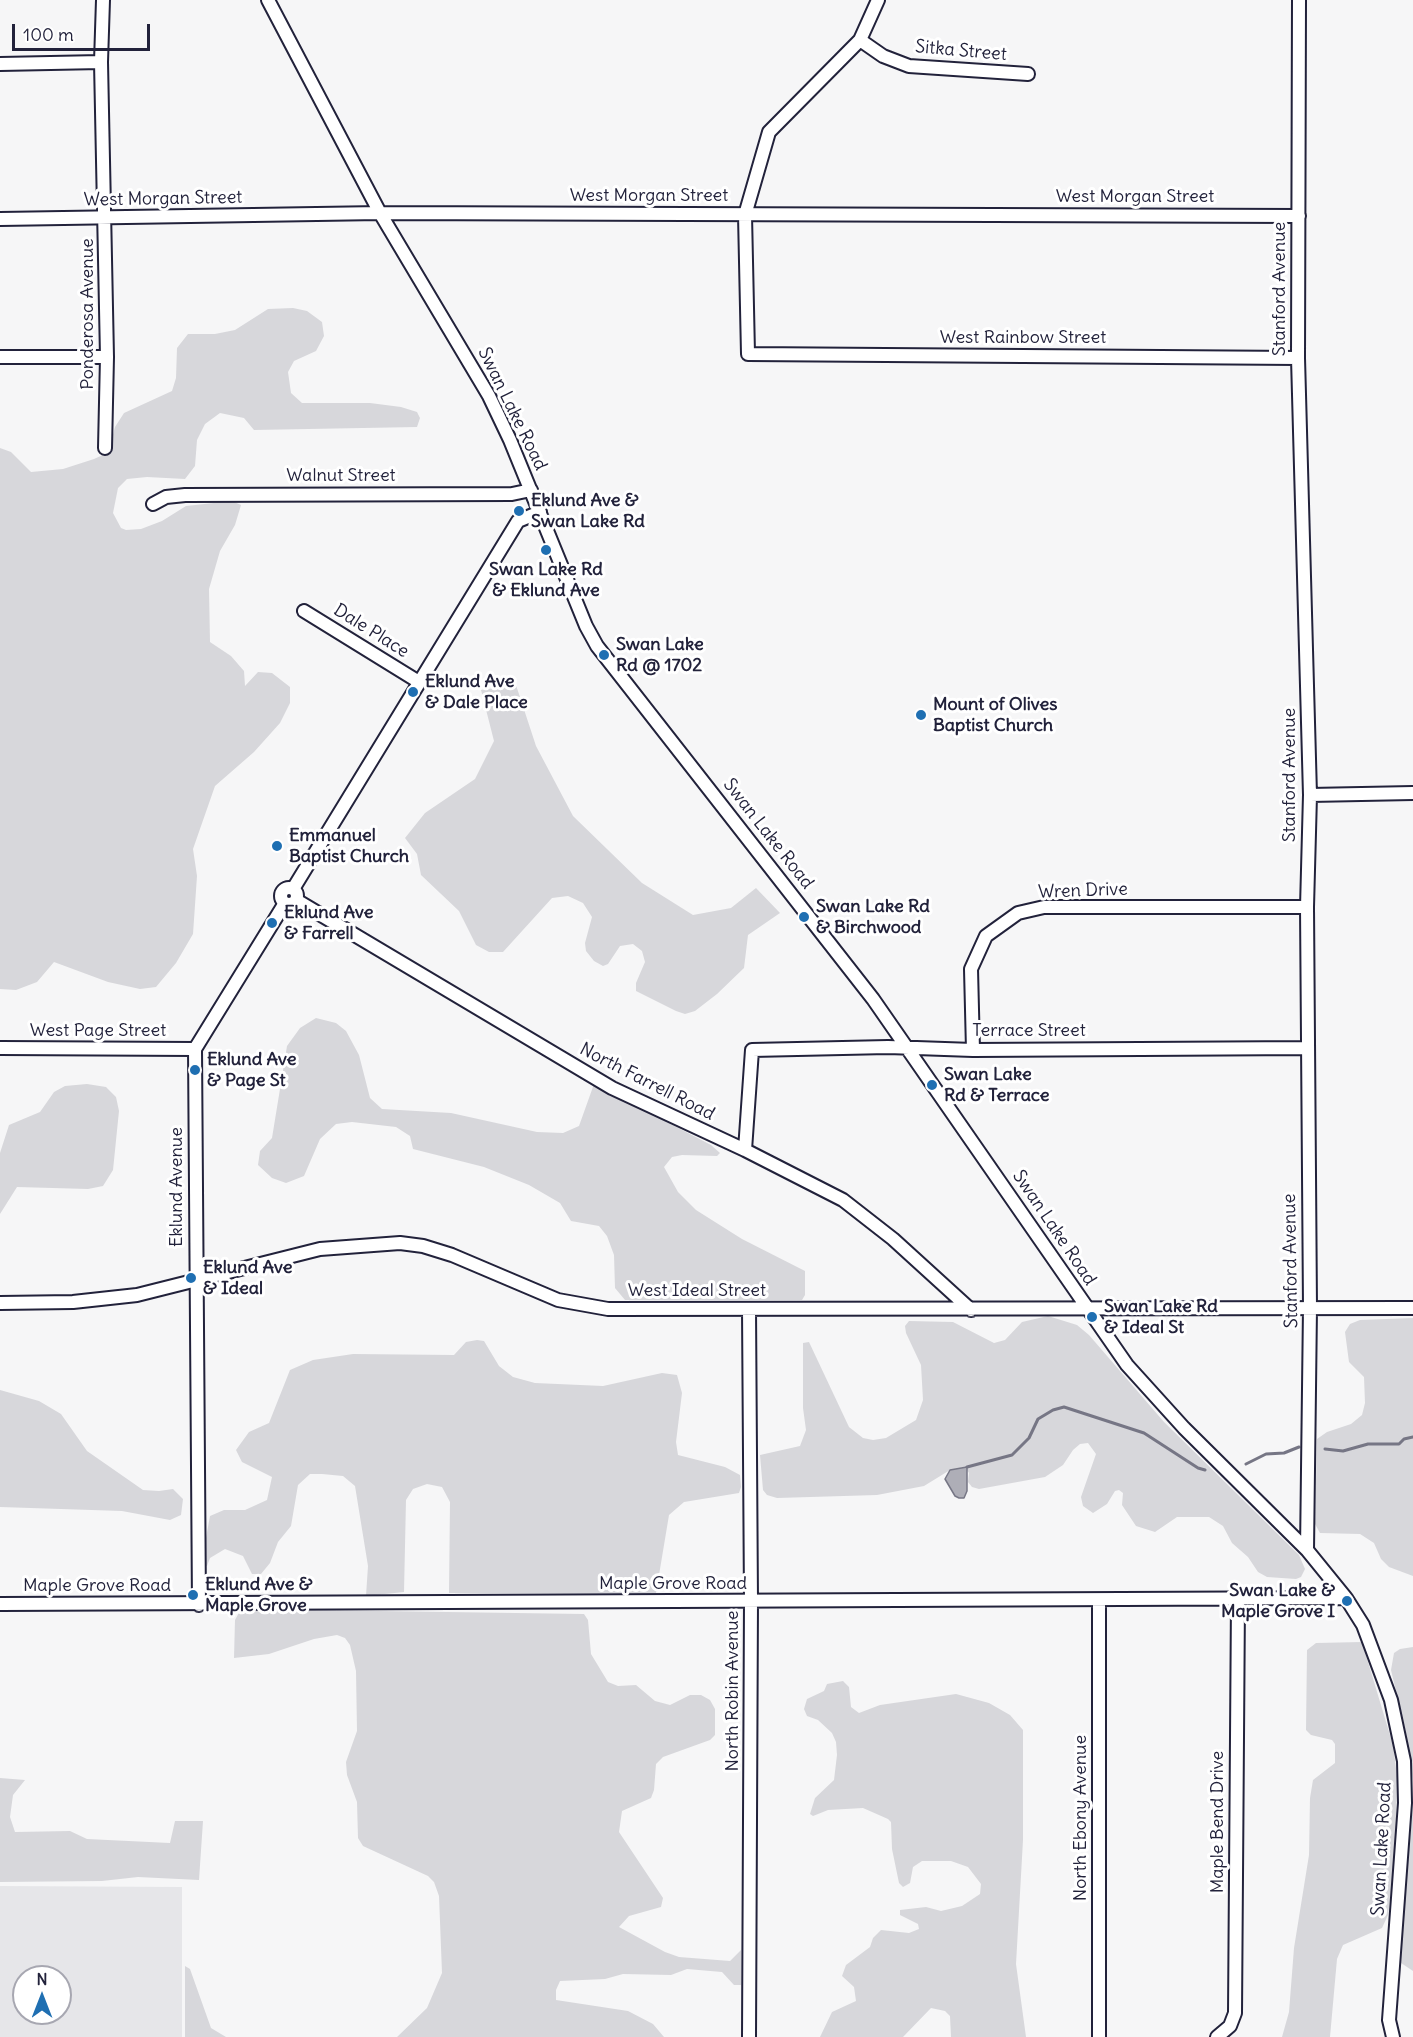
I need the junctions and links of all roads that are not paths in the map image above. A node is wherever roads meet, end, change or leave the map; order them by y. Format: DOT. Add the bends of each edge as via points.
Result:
graph roads {
  1 [pos="103,0"];
  2 [pos="268,0"];
  3 [pos="878,0"];
  4 [pos="1299,0"];
  5 [pos="860,40"];
  6 [pos="101,62"];
  7 [pos="0,64"];
  8 [pos="1028,74"];
  9 [pos="381,213"];
  10 [pos="745,215"];
  11 [pos="1299,216"];
  12 [pos="0,219"];
  13 [pos="106,219"];
  14 [pos="0,357"];
  15 [pos="107,357"];
  16 [pos="1298,357"];
  17 [pos="105,448"];
  18 [pos="531,490"];
  19 [pos="153,504"];
  20 [pos="540,512"];
  21 [pos="304,611"];
  22 [pos="419,682"];
  23 [pos="1413,793"];
  24 [pos="1310,795"];
  25 [pos="291,897"];
  26 [pos="1306,907"];
  27 [pos="907,1047"];
  28 [pos="0,1048"];
  29 [pos="1307,1048"];
  30 [pos="195,1049"];
  31 [pos="973,1050"];
  32 [pos="745,1150"];
  33 [pos="196,1281"];
  34 [pos="0,1303"];
  35 [pos="1086,1308"];
  36 [pos="1310,1308"];
  37 [pos="1413,1308"];
  38 [pos="749,1309"];
  39 [pos="971,1310"];
  40 [pos="1307,1550"];
  41 [pos="1346,1598"];
  42 [pos="1238,1599"];
  43 [pos="1099,1600"];
  44 [pos="752,1601"];
  45 [pos="0,1604"];
  46 [pos="199,1605"];
  47 [pos="749,2037"];
  48 [pos="1099,2037"];
  49 [pos="1217,2037"];
  50 [pos="1393,2037"];
  1 -- 6 [label="street, Ponderosa Avenue"];
  2 -- 9 [label="street, Swan Lake Road"];
  3 -- 5 [label="street"];
  4 -- 11 [label="street, Stanford Avenue"];
  5 -- 8 [label="street, Sitka Street" via="883,56 909,66"];
  5 -- 10 [label="street" via="769,132"];
  6 -- 7 [label="street"];
  6 -- 13 [label="street, Ponderosa Avenue"];
  9 -- 10 [label="street, West Morgan Street"];
  9 -- 13 [label="street, West Morgan Street"];
  9 -- 18 [label="street, Swan Lake Road" via="489,396"];
  10 -- 11 [label="street, West Morgan Street"];
  10 -- 16 [label="street, West Rainbow Street" via="748,354"];
  11 -- 16 [label="street, Stanford Avenue"];
  12 -- 13 [label="street, West Morgan Street"];
  13 -- 15 [label="street, Ponderosa Avenue"];
  14 -- 15 [label="street"];
  15 -- 17 [label="street, Ponderosa Avenue"];
  16 -- 24 [label="street, Stanford Avenue"];
  18 -- 19 [label="street, Walnut Street" via="512,494 185,495 166,497"];
  18 -- 20 [label="street, Swan Lake Road"];
  20 -- 22 [label="street" via="518,521"];
  20 -- 27 [label="street, Swan Lake Road" via="597,646"];
  21 -- 22 [label="street, Dale Place"];
  22 -- 25 [label="street"];
  23 -- 24 [label="street"];
  24 -- 26 [label="street, Stanford Avenue"];
  25 -- 30 [label="street"];
  25 -- 32 [label="street, North Farrell Road" via="603,1083"];
  26 -- 29 [label="street, Stanford Avenue"];
  26 -- 31 [label="street, Wren Drive" via="1044,907 1018,914 986,936 971,969"];
  27 -- 31 [label="street, Terrace Street"];
  27 -- 32 [label="street, Terrace Street" via="752,1050"];
  27 -- 35 [label="street, Swan Lake Road"];
  28 -- 30 [label="street, West Page Street"];
  29 -- 31 [label="street, Terrace Street"];
  29 -- 36 [label="street, Stanford Avenue"];
  30 -- 33 [label="street, Eklund Avenue"];
  32 -- 39 [label="street, North Farrell Road" via="843,1200 893,1239"];
  33 -- 34 [label="street, West Ideal Street" via="105,1299"];
  33 -- 38 [label="street, West Ideal Street" via="320,1249 400,1243 452,1255 572,1305 608,1309"];
  33 -- 46 [label="street, Eklund Avenue"];
  35 -- 36 [label="street, West Ideal Street"];
  35 -- 39 [label="street, West Ideal Street"];
  35 -- 40 [label="street, Swan Lake Road" via="1143,1383"];
  36 -- 37 [label="street, West Ideal Street"];
  36 -- 40 [label="street, Stanford Avenue"];
  38 -- 39 [label="street, West Ideal Street"];
  38 -- 44 [label="street, North Robin Avenue"];
  40 -- 41 [label="street, Swan Lake Road"];
  41 -- 42 [label="street, Maple Grove Road"];
  41 -- 50 [label="street, Swan Lake Road" via="1371,1641 1391,1700 1404,1761 1406,1803 1389,2020"];
  42 -- 43 [label="street, Maple Grove Road"];
  42 -- 49 [label="street, Maple Bend Drive" via="1235,2013 1230,2026"];
  43 -- 44 [label="street, Maple Grove Road"];
  43 -- 48 [label="street, North Ebony Avenue"];
  44 -- 46 [label="street, Maple Grove Road"];
  44 -- 47 [label="street, North Robin Avenue"];
  45 -- 46 [label="street, Maple Grove Road"];
}
